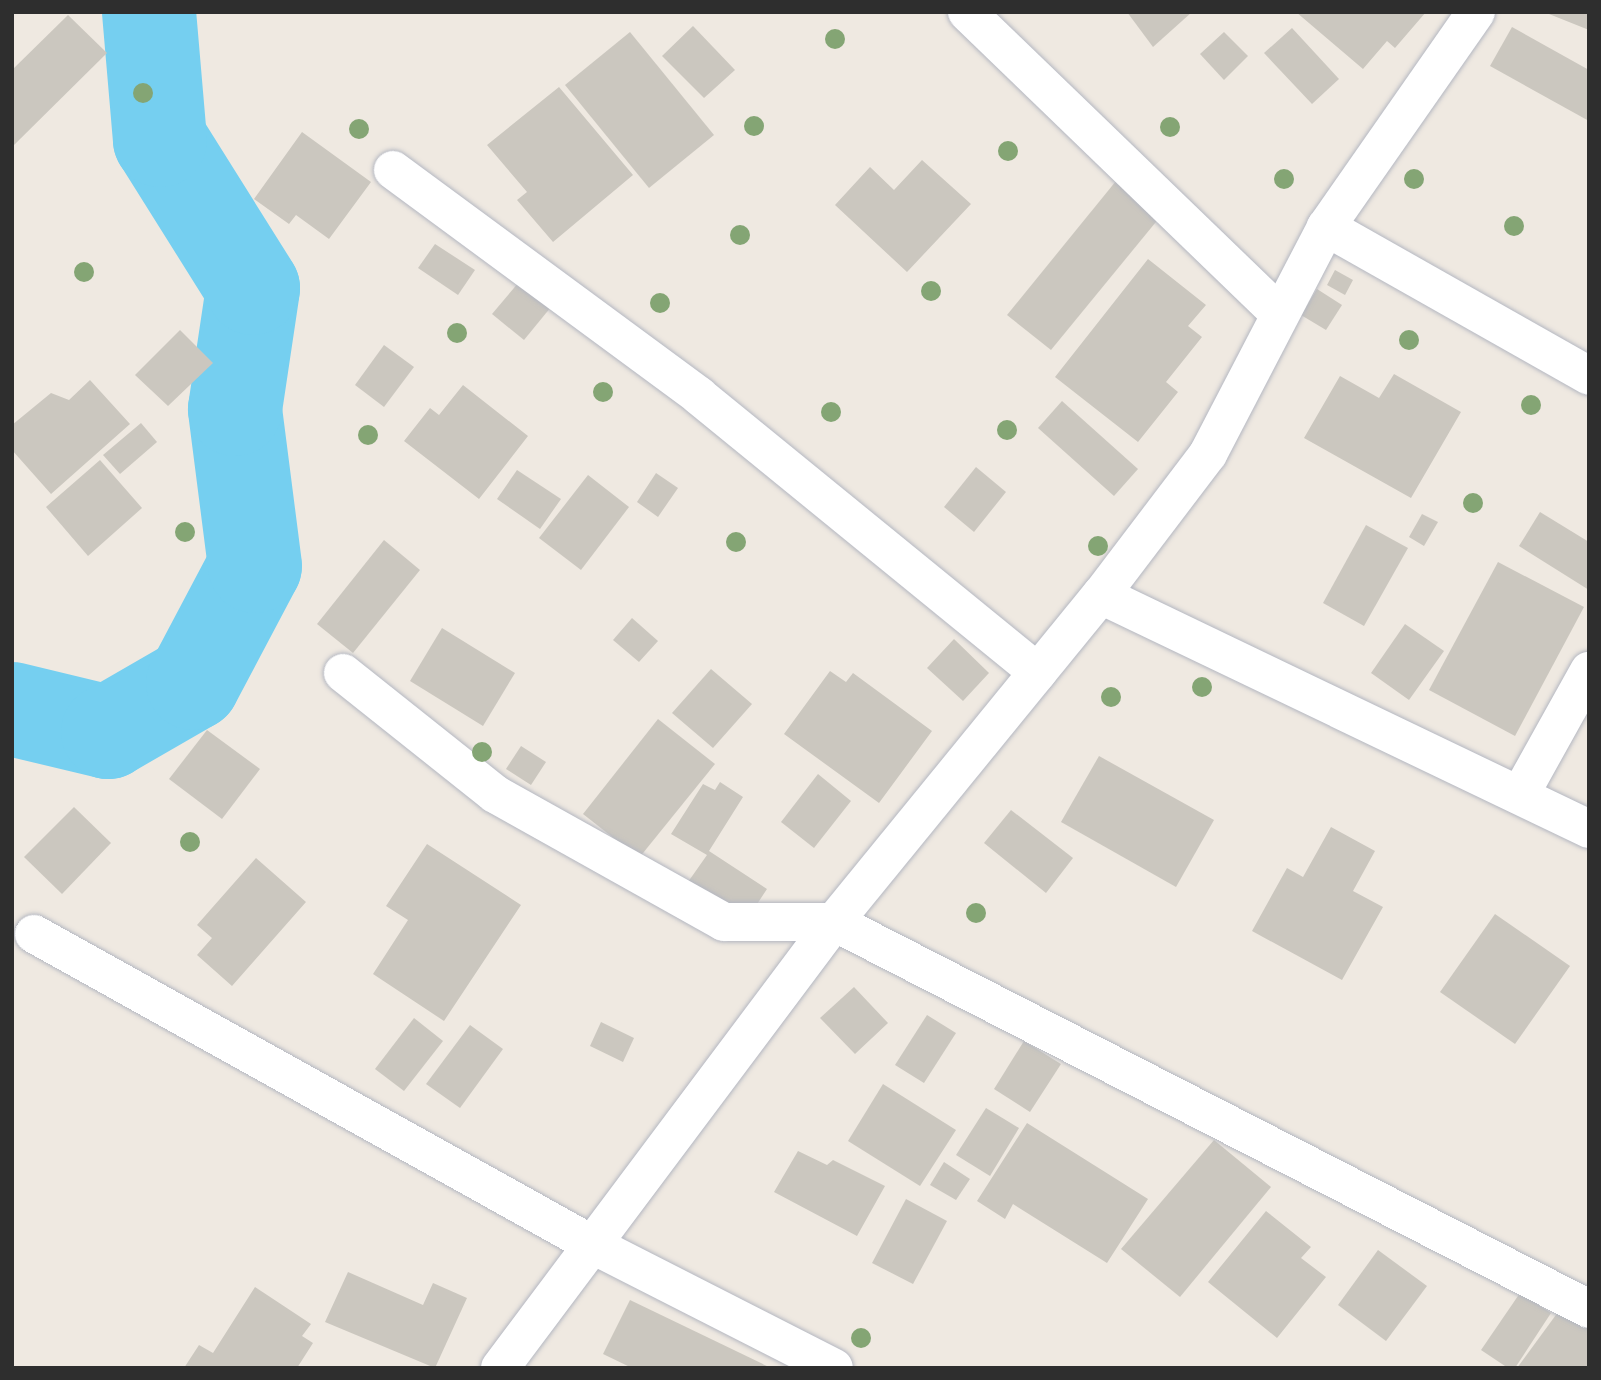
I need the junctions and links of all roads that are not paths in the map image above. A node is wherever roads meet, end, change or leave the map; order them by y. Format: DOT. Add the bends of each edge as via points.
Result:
graph roads {
  1 [pos="967,12"];
  2 [pos="1476,12"];
  3 [pos="393,170"];
  4 [pos="1326,227"];
  5 [pos="1278,312"];
  6 [pos="1589,376"];
  7 [pos="1101,595"];
  8 [pos="1589,671"];
  9 [pos="1038,672"];
  10 [pos="343,673"];
  11 [pos="1521,793"];
  12 [pos="1589,829"];
  13 [pos="834,922"];
  14 [pos="34,934"];
  15 [pos="595,1246"];
  16 [pos="1589,1309"];
  17 [pos="500,1368"];
  18 [pos="834,1368"];
  1 -- 5 [label="street"];
  2 -- 4 [label="street"];
  3 -- 9 [label="street" via="699,396"];
  4 -- 5 [label="street"];
  4 -- 6 [label="street"];
  5 -- 7 [label="street" via="1208,454"];
  7 -- 9 [label="street"];
  7 -- 11 [label="street"];
  8 -- 11 [label="street"];
  9 -- 13 [label="street"];
  10 -- 13 [label="street" via="495,793 724,922"];
  11 -- 12 [label="street"];
  13 -- 15 [label="street"];
  13 -- 16 [label="street"];
  14 -- 15 [label="street"];
  15 -- 17 [label="street"];
  15 -- 18 [label="street"];
}
